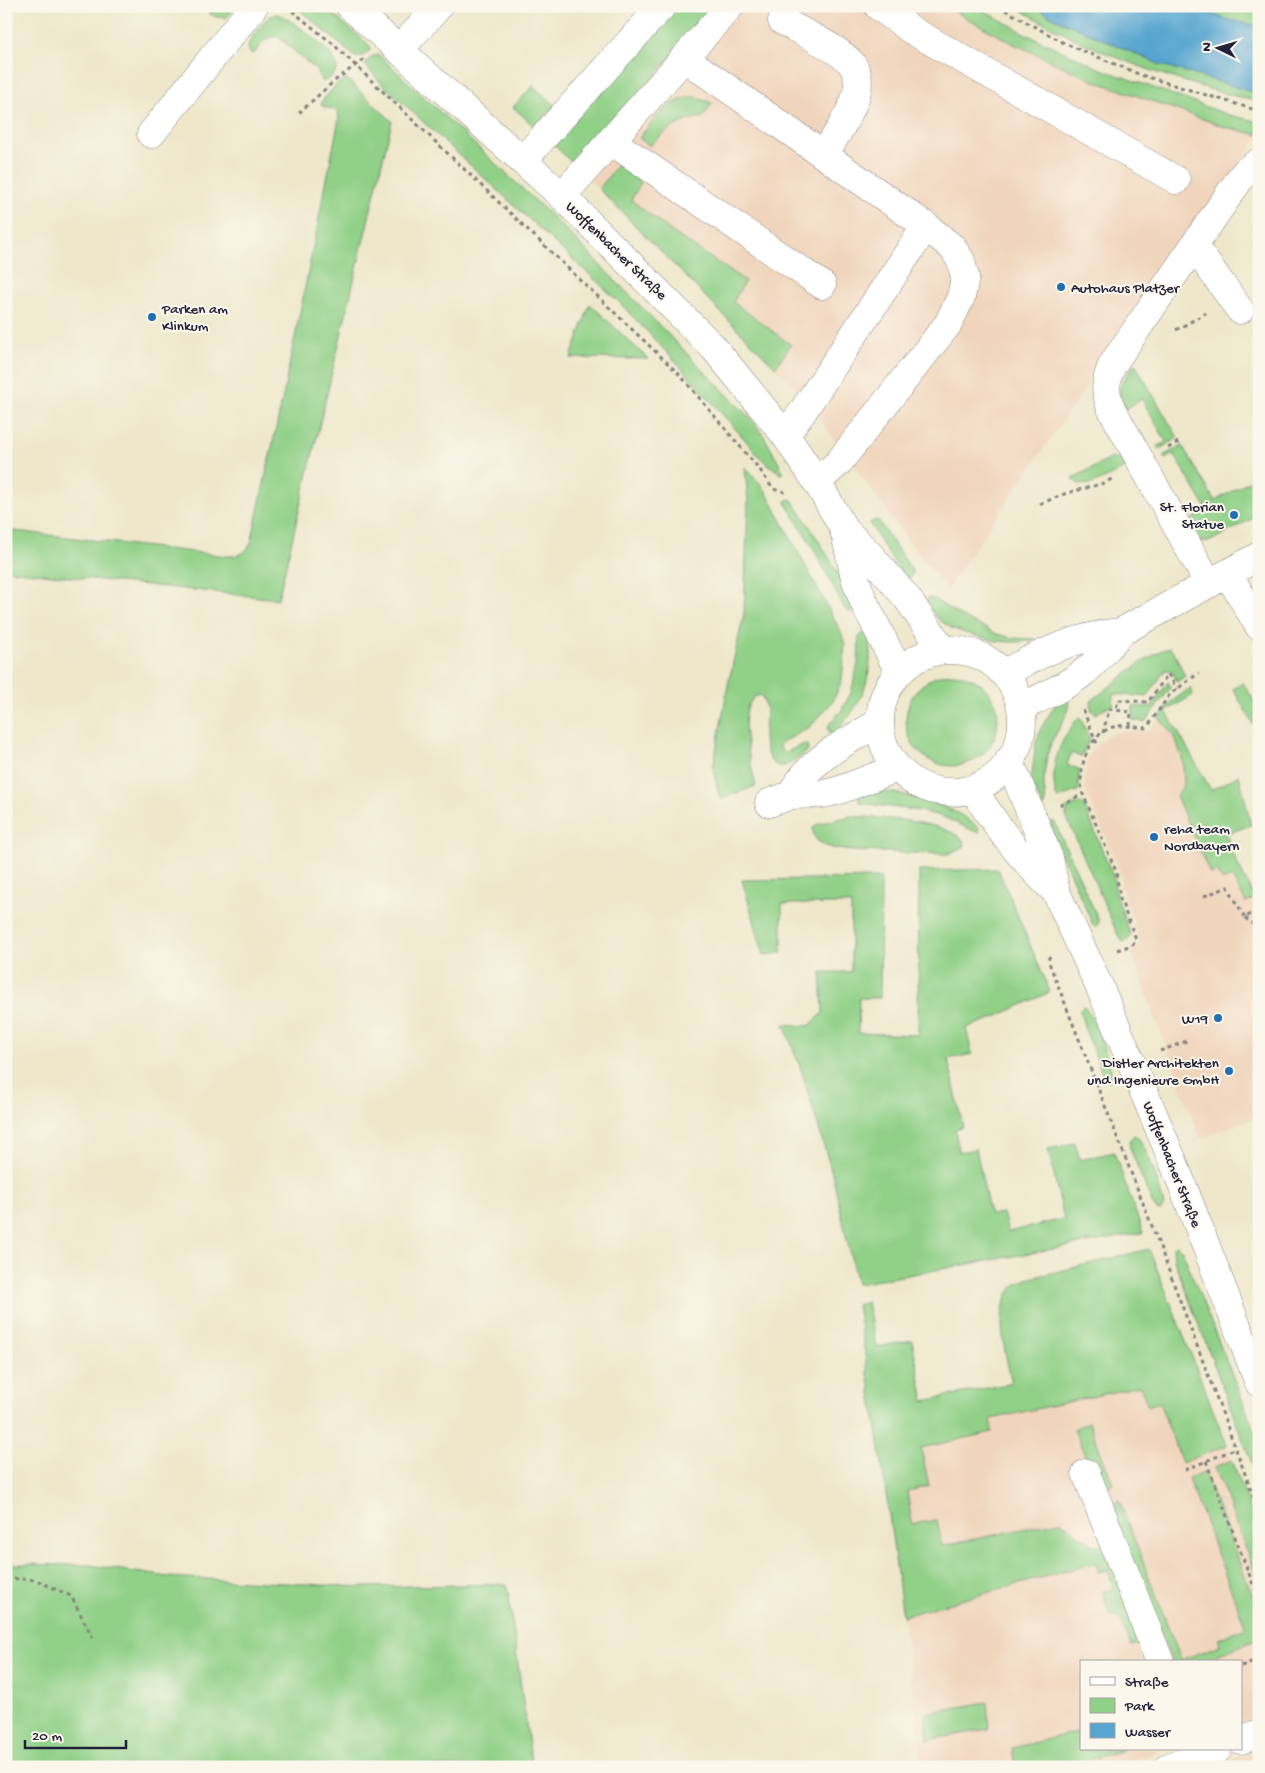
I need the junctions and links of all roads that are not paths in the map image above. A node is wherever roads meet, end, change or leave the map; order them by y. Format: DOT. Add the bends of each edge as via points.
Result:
graph roads {
  1 [pos="254,6"];
  2 [pos="439,6"];
  3 [pos="662,6"];
  4 [pos="730,6"];
  5 [pos="878,6"];
  6 [pos="363,10"];
  7 [pos="782,21"];
  8 [pos="394,46"];
  9 [pos="684,58"];
  10 [pos="151,134"];
  11 [pos="611,141"];
  12 [pos="824,155"];
  13 [pos="522,161"];
  14 [pos="1259,162"];
  15 [pos="1176,180"];
  16 [pos="562,196"];
  17 [pos="926,226"];
  18 [pos="1194,246"];
  19 [pos="822,285"];
  20 [pos="1236,304"];
  21 [pos="785,435"];
  22 [pos="817,482"];
  23 [pos="844,528"];
  24 [pos="1259,556"];
  25 [pos="1219,579"];
  26 [pos="1259,626"];
  27 [pos="1121,632"];
  28 [pos="943,650"];
  29 [pos="899,672"];
  30 [pos="1004,673"];
  31 [pos="1021,707"];
  32 [pos="880,722"];
  33 [pos="1009,760"];
  34 [pos="897,768"];
  35 [pos="974,789"];
  36 [pos="1056,892"];
  37 [pos="1259,1383"];
  38 [pos="1086,1473"];
  39 [pos="1159,1660"];
  40 [pos="1259,1733"];
  41 [pos="1242,1740"];
  42 [pos="1202,1752"];
  43 [pos="1169,1767"];
  1 -- 10 [label="street"];
  2 -- 8 [label="street"];
  3 -- 13 [label="street"];
  4 -- 9 [label="street"];
  5 -- 15 [label="street" via="913,31"];
  6 -- 8 [label="street, Woffenbacher Straße"];
  7 -- 12 [label="street" via="838,53 851,63 857,73 855,99"];
  8 -- 13 [label="street, Woffenbacher Straße"];
  9 -- 11 [label="street"];
  9 -- 12 [label="street"];
  11 -- 16 [label="street"];
  11 -- 19 [label="street"];
  12 -- 17 [label="street"];
  13 -- 16 [label="street, Woffenbacher Straße"];
  14 -- 18 [label="street" via="1239,180"];
  16 -- 21 [label="street, Woffenbacher Straße" via="713,347"];
  17 -- 21 [label="street"];
  17 -- 22 [label="street" via="953,248 961,261 964,278 961,296 942,332 839,462"];
  18 -- 20 [label="street"];
  18 -- 25 [label="street" via="1112,365 1106,382 1106,395 1111,408"];
  21 -- 22 [label="street, Woffenbacher Straße"];
  22 -- 23 [label="street, Woffenbacher Straße"];
  23 -- 28 [label="street, Woffenbacher Straße" via="907,598"];
  23 -- 29 [label="street, Woffenbacher Straße" via="863,600"];
  24 -- 25 [label="street"];
  25 -- 26 [label="street"];
  25 -- 27 [label="street"];
  27 -- 30 [label="street" via="1062,644"];
  27 -- 31 [label="street" via="1083,673"];
  28 -- 29 [label="street" via="929,654"];
  28 -- 30 [label="street" via="980,655"];
  29 -- 32 [label="street" via="886,692"];
  30 -- 31 [label="street" via="1012,683"];
  31 -- 33 [label="street" via="1022,728"];
  32 -- 34 [label="street" via="884,746"];
  32 -- 34 [label="street" via="824,756 780,799 824,794"];
  33 -- 35 [label="street" via="993,777"];
  33 -- 36 [label="street, Woffenbacher Straße" via="1049,858"];
  34 -- 35 [label="street" via="930,788 948,791"];
  35 -- 36 [label="street, Woffenbacher Straße" via="1004,837"];
  36 -- 37 [label="street, Woffenbacher Straße" via="1175,1166"];
  38 -- 39 [label="street"];
  40 -- 41 [label="street"];
  42 -- 43 [label="street"];
}
